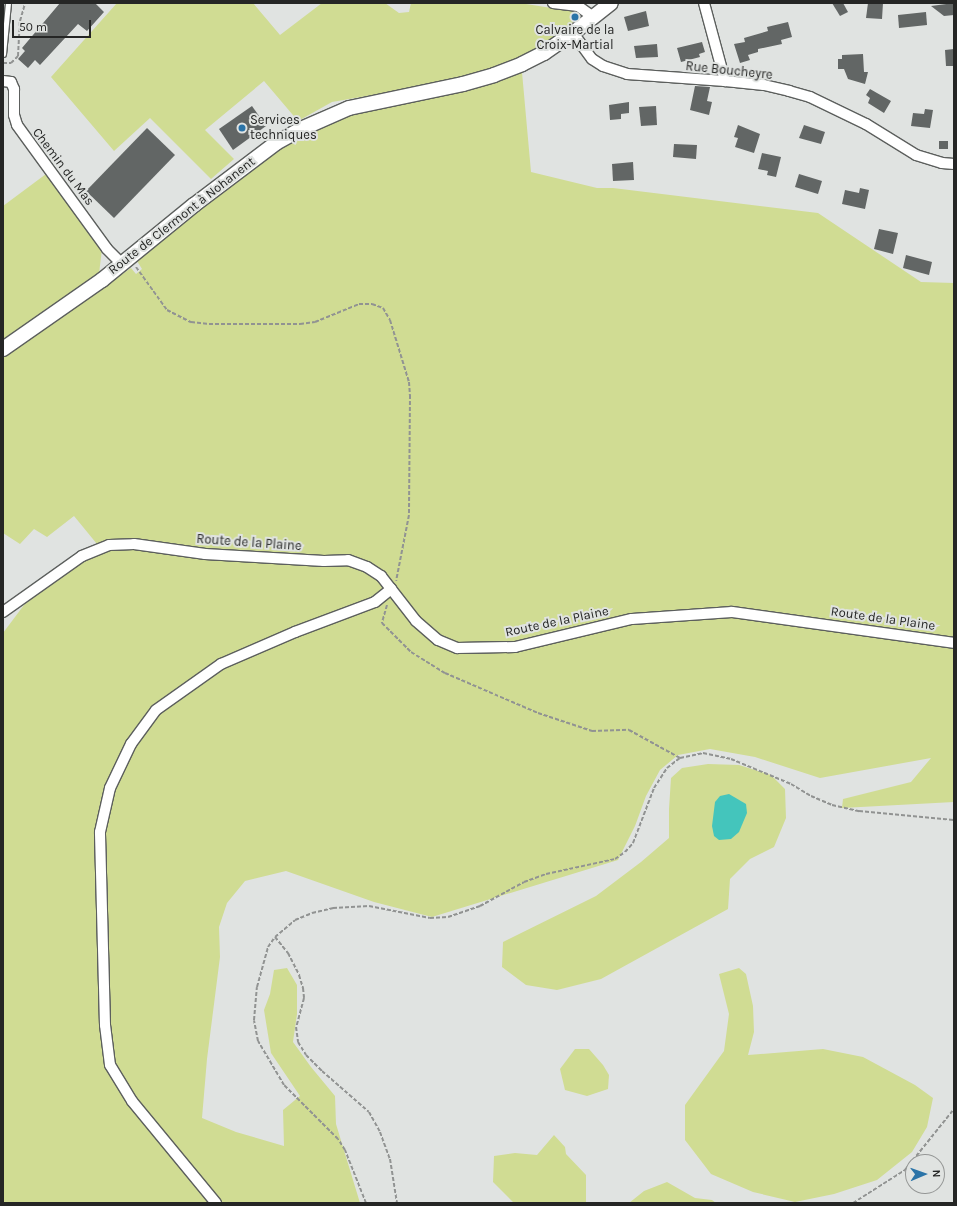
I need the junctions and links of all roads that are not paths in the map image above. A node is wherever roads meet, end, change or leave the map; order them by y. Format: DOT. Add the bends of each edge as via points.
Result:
graph roads {
  1 [pos="8,3"];
  2 [pos="553,3"];
  3 [pos="611,3"];
  4 [pos="704,3"];
  5 [pos="592,17"];
  6 [pos="573,33"];
  7 [pos="3,54"];
  8 [pos="725,81"];
  9 [pos="7,82"];
  10 [pos="954,164"];
  11 [pos="126,261"];
  12 [pos="3,349"];
  13 [pos="391,589"];
  14 [pos="3,612"];
  15 [pos="954,643"];
  16 [pos="216,1203"];
  1 -- 7 [label="lane"];
  2 -- 5 [label="street" via="578,6"];
  3 -- 5 [label="street, Route de Clermont à Nohanent"];
  4 -- 8 [label="street"];
  5 -- 6 [label="street, Route de Clermont à Nohanent"];
  6 -- 8 [label="street, Rue Boucheyre" via="592,59 627,74"];
  6 -- 11 [label="street, Route de Clermont à Nohanent" via="538,56 494,75 349,108 301,129 259,155"];
  8 -- 10 [label="street, Rue Boucheyre" via="764,85 810,97 866,124 916,155 928,160"];
  9 -- 11 [label="street, Chemin du Mas" via="14,89 14,115 17,125 107,249"];
  11 -- 12 [label="street, Route de Clermont à Nohanent"];
  13 -- 14 [label="street, Route de la Plaine" via="380,576 367,567 348,560 324,561 205,554 134,544 109,546 82,556"];
  13 -- 15 [label="street, Route de la Plaine" via="416,621 438,640 457,648 516,647 632,619 732,612"];
  13 -- 16 [label="street" via="375,602 221,664 156,710 131,744 110,788 100,832 105,1025 110,1065 132,1101"];
}
